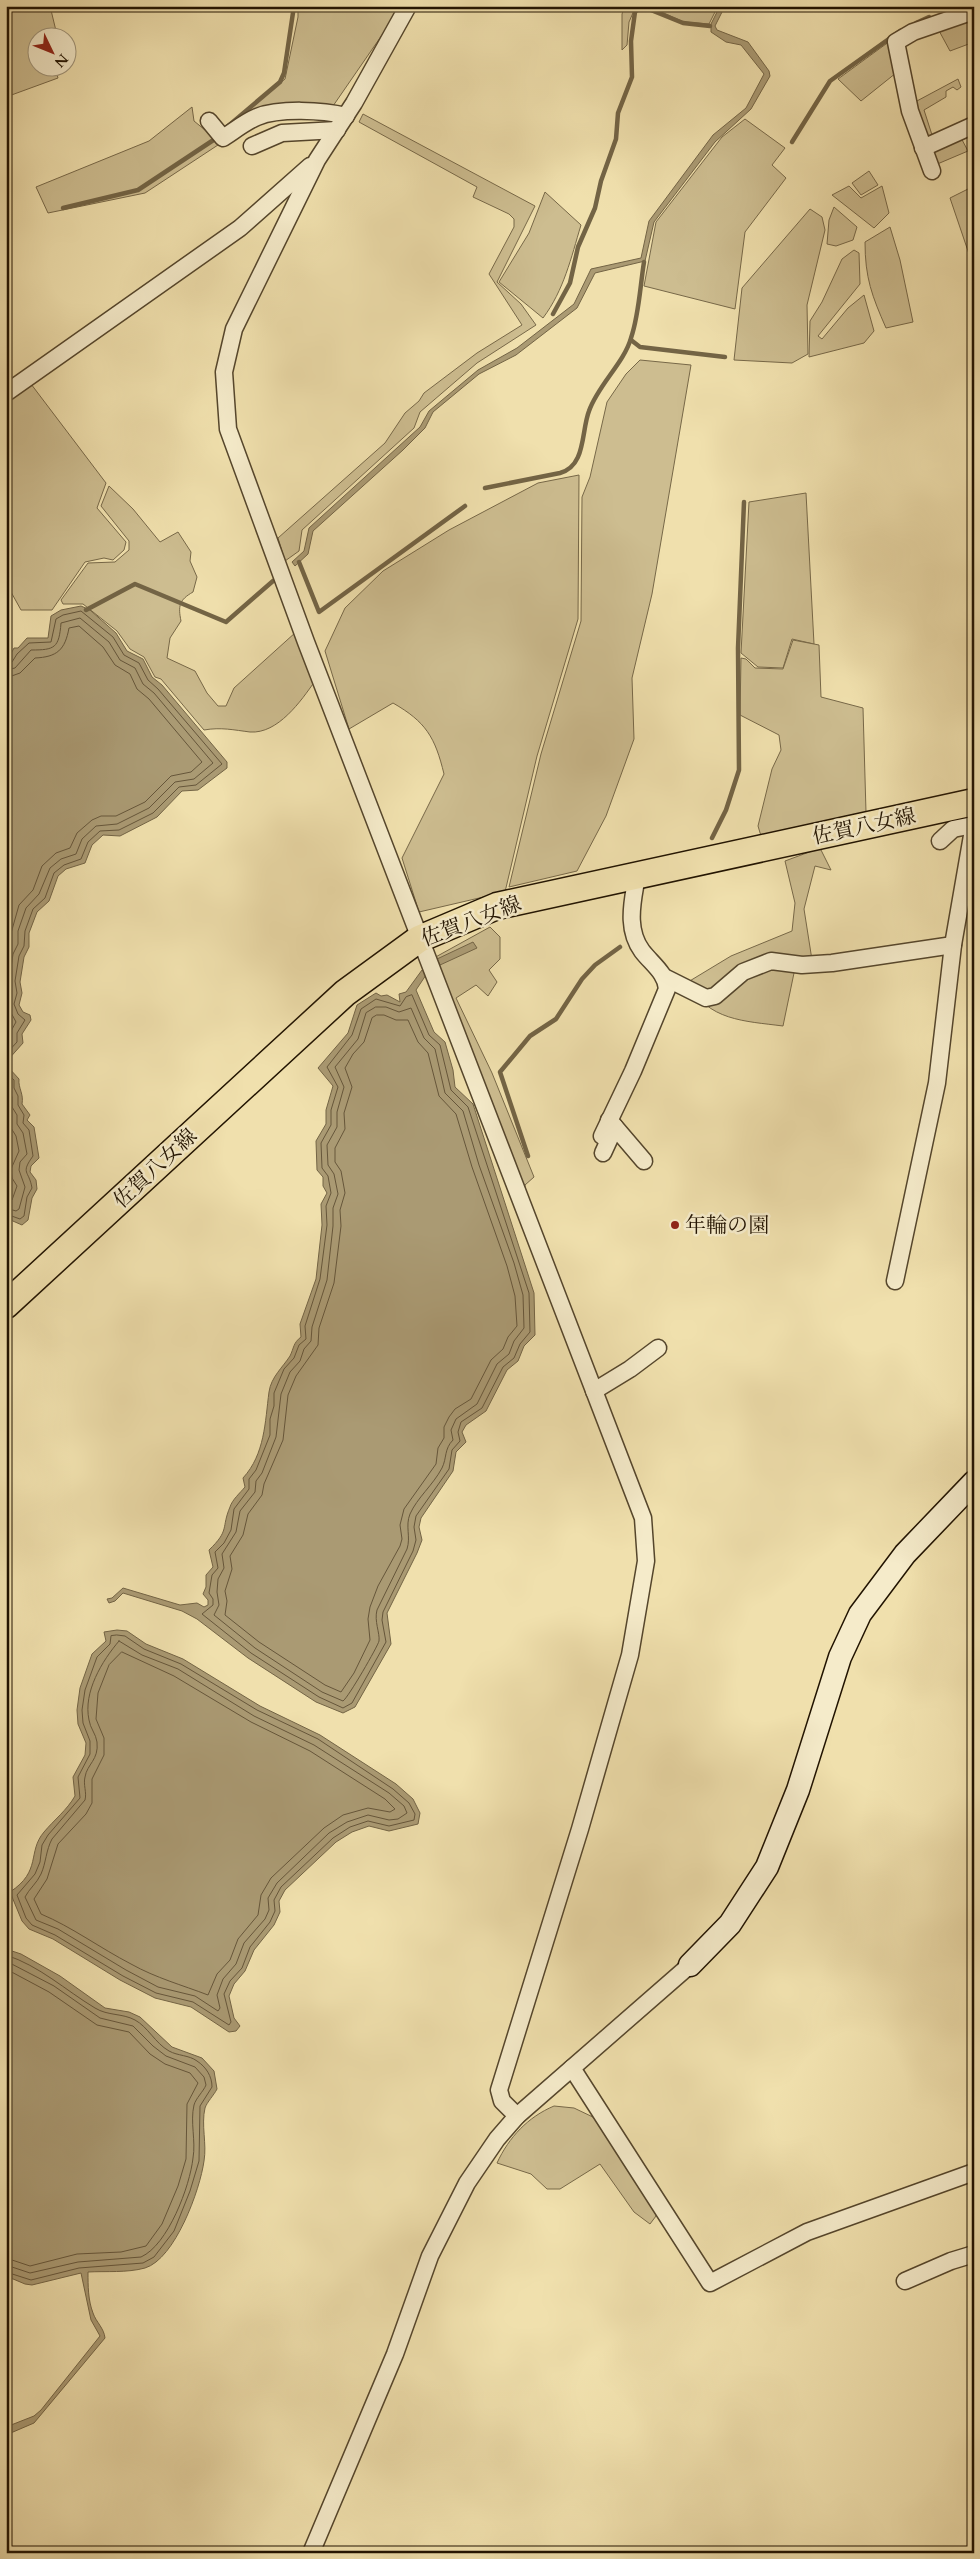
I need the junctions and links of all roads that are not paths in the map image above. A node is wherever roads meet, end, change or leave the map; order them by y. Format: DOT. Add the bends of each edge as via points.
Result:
graph roads {
  1 [pos="408,6"];
  2 [pos="974,11"];
  3 [pos="210,121"];
  4 [pos="342,123"];
  5 [pos="974,124"];
  6 [pos="252,146"];
  7 [pos="923,148"];
  8 [pos="317,160"];
  9 [pos="932,171"];
  10 [pos="6,393"];
  11 [pos="974,802"];
  12 [pos="974,824"];
  13 [pos="940,841"];
  14 [pos="635,888"];
  15 [pos="419,938"];
  16 [pos="953,945"];
  17 [pos="666,978"];
  18 [pos="609,1127"];
  19 [pos="603,1153"];
  20 [pos="644,1161"];
  21 [pos="895,1280"];
  22 [pos="6,1305"];
  23 [pos="658,1348"];
  24 [pos="594,1391"];
  25 [pos="974,1482"];
  26 [pos="690,1965"];
  27 [pos="572,2068"];
  28 [pos="517,2116"];
  29 [pos="974,2172"];
  30 [pos="974,2254"];
  31 [pos="905,2281"];
  32 [pos="311,2553"];
  1 -- 4 [label="street"];
  2 -- 7 [label="street" via="913,32 896,42 910,111"];
  3 -- 4 [label="street" via="223,138 257,117 274,113 327,111"];
  4 -- 6 [label="street" via="282,133"];
  4 -- 8 [label="street"];
  5 -- 7 [label="street"];
  7 -- 9 [label="street"];
  8 -- 10 [label="street" via="240,228"];
  8 -- 15 [label="street" via="234,329 224,372 228,429"];
  11 -- 15 [label="main road, 佐賀八女線" via="497,906"];
  12 -- 13 [label="street" via="953,829"];
  12 -- 16 [label="street"];
  14 -- 17 [label="street" via="630,912 634,933 641,949"];
  15 -- 22 [label="main road, 佐賀八女線" via="345,993"];
  15 -- 24 [label="street"];
  16 -- 17 [label="street" via="832,963 802,965 771,961 743,972 715,996 706,998"];
  16 -- 21 [label="street" via="937,1083"];
  17 -- 18 [label="street" via="667,989"];
  18 -- 19 [label="street"];
  18 -- 20 [label="street"];
  23 -- 24 [label="street"];
  24 -- 28 [label="street" via="643,1518 646,1562 630,1655 499,2090 502,2101"];
  25 -- 26 [label="street" via="905,1554 860,1614 840,1657 798,1790 767,1867 730,1924"];
  26 -- 27 [label="street"];
  27 -- 28 [label="street"];
  27 -- 29 [label="street" via="710,2283 807,2232"];
  28 -- 32 [label="street" via="467,2183 430,2256 395,2354"];
  30 -- 31 [label="street"];
}
